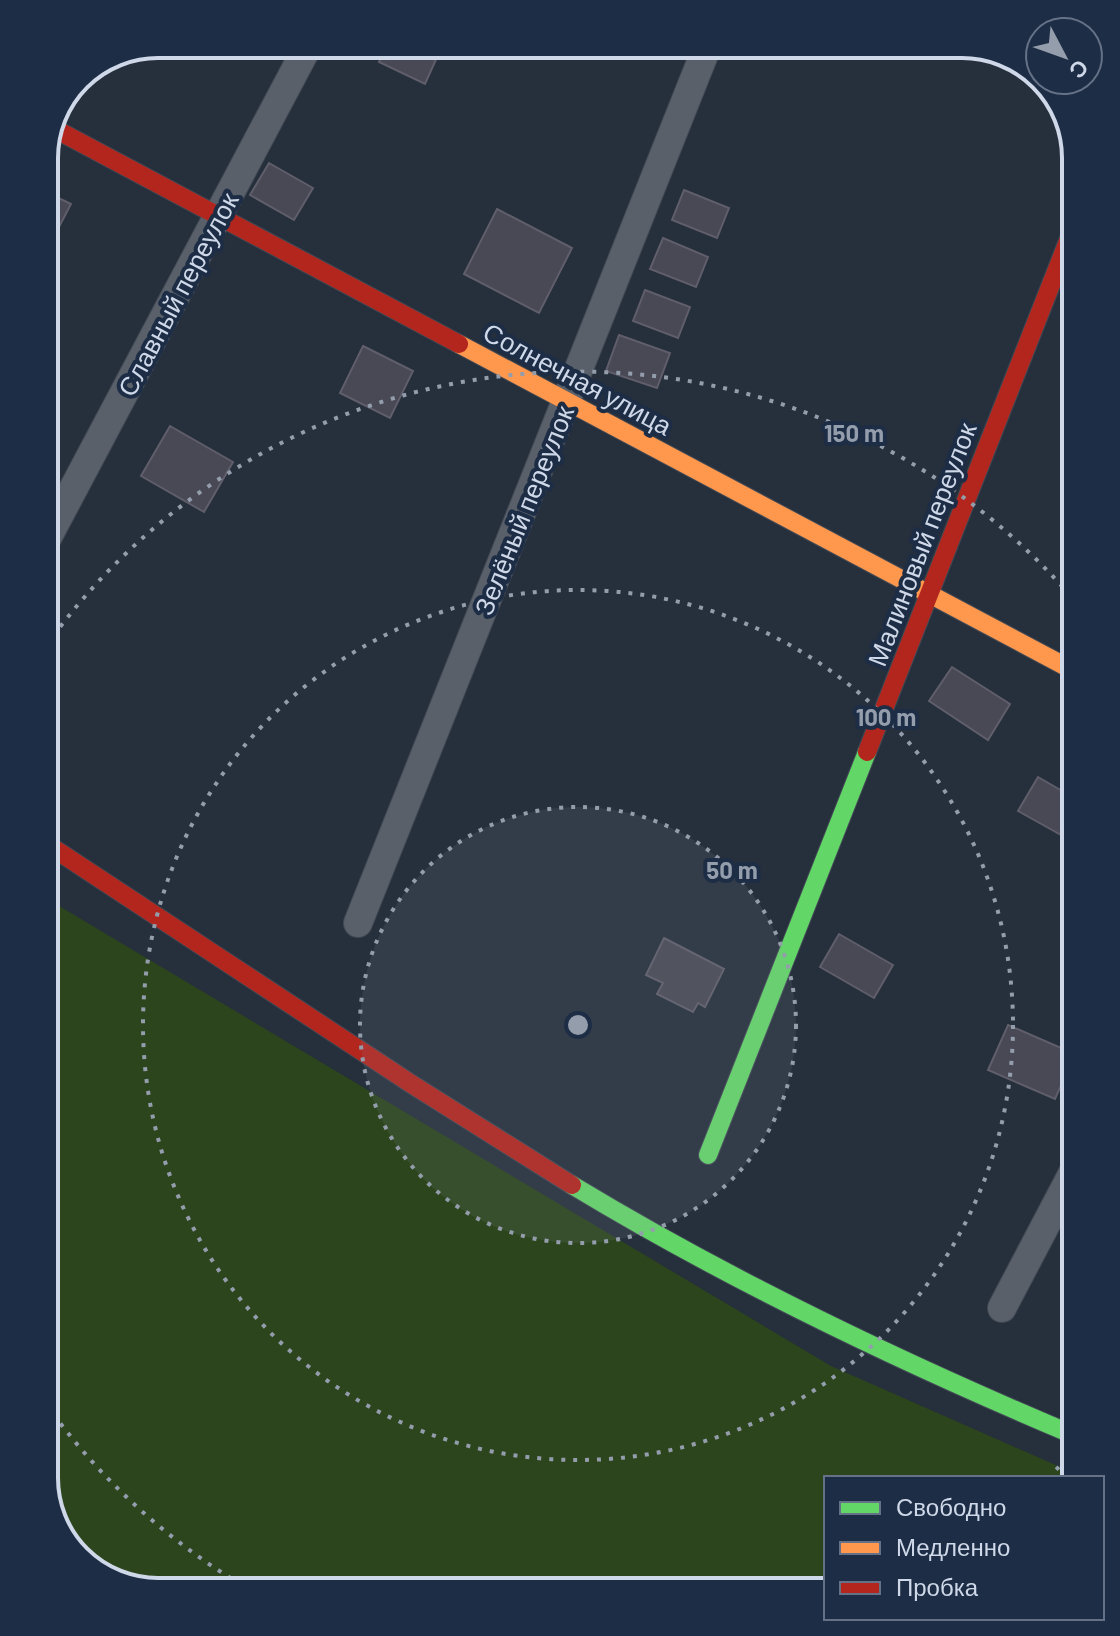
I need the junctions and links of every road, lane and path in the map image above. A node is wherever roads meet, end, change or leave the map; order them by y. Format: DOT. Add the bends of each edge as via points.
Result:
graph roads {
  1 [pos="302,58"];
  2 [pos="703,58"];
  3 [pos="61,132"];
  4 [pos="218,216"];
  5 [pos="1062,257"];
  6 [pos="566,401"];
  7 [pos="58,518"];
  8 [pos="929,594"];
  9 [pos="1062,665"];
  10 [pos="58,851"];
  11 [pos="358,923"];
  12 [pos="708,1155"];
  13 [pos="1062,1194"];
  14 [pos="1002,1308"];
  15 [pos="1062,1430"];
  1 -- 4 [label="street, Славный переулок"];
  2 -- 6 [label="street, Зелёный переулок"];
  3 -- 4 [label="street, Солнечная улица"];
  4 -- 6 [label="street, Солнечная улица"];
  4 -- 7 [label="street, Славный переулок"];
  5 -- 8 [label="street, Малиновый переулок"];
  6 -- 8 [label="street, Солнечная улица"];
  6 -- 11 [label="street, Зелёный переулок"];
  8 -- 9 [label="street, Солнечная улица"];
  8 -- 12 [label="street, Малиновый переулок"];
  10 -- 15 [label="street" via="511,1146 673,1242 874,1351"];
  13 -- 14 [label="street"];
}
